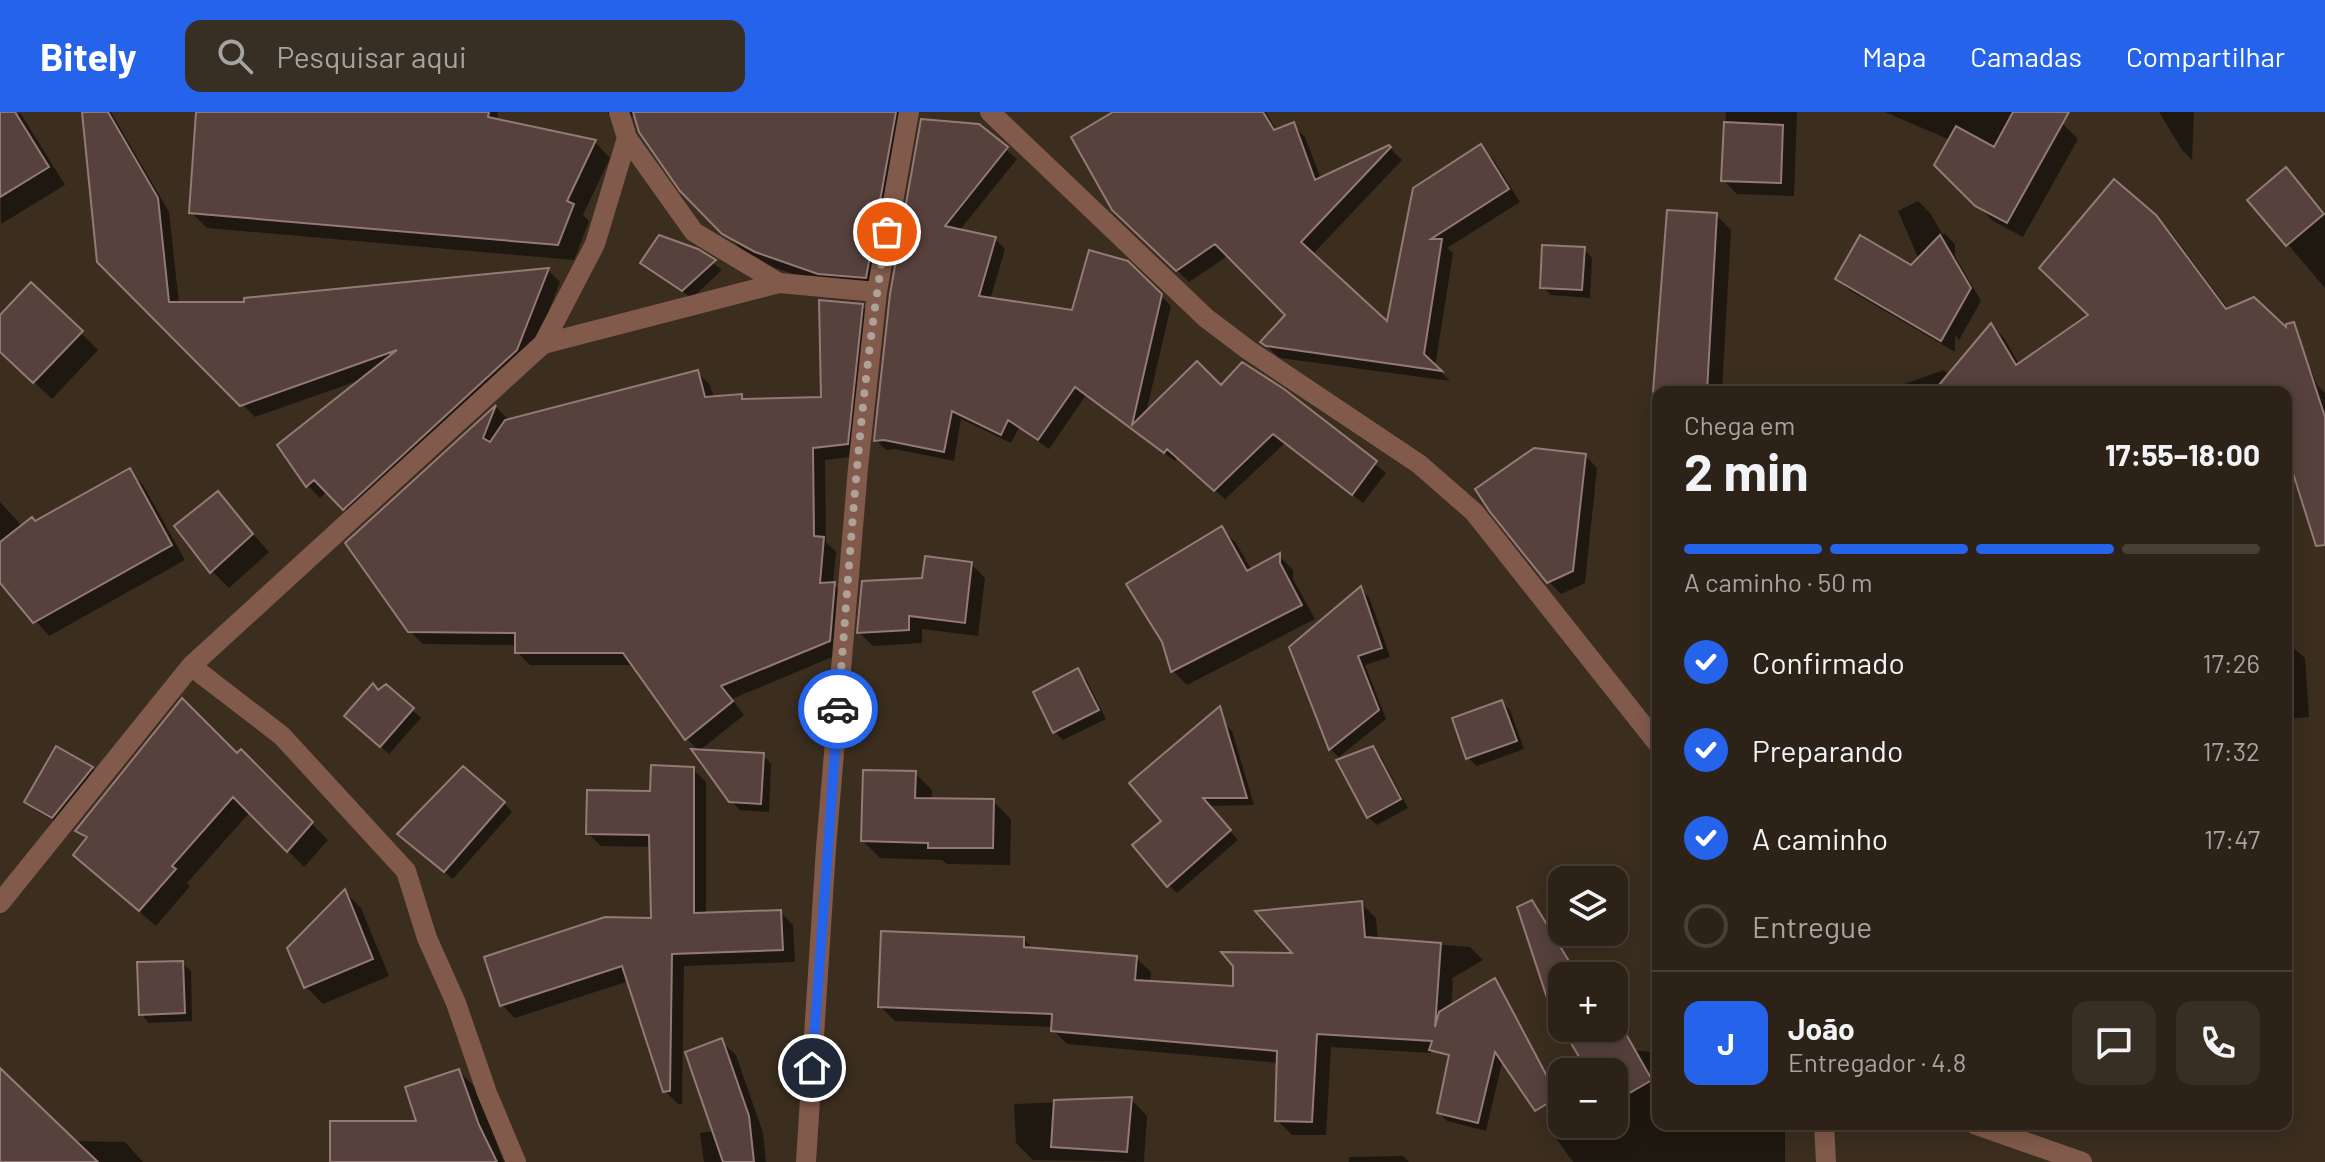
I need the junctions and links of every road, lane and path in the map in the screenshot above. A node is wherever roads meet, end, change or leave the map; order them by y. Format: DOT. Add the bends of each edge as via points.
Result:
graph roads {
  1 [pos="619,112"];
  2 [pos="909,112"];
  3 [pos="990,112"];
  4 [pos="627,138"];
  5 [pos="779,283"];
  6 [pos="877,292"];
  7 [pos="543,344"];
  8 [pos="191,666"];
  9 [pos="1652,736"];
  10 [pos="0,903"];
  11 [pos="1824,1130"];
  12 [pos="1991,1130"];
  13 [pos="516,1162"];
  14 [pos="806,1162"];
  15 [pos="1826,1162"];
  16 [pos="2082,1162"];
  1 -- 4 [label="street"];
  2 -- 6 [label="street"];
  3 -- 9 [label="street" via="1206,318 1419,464 1474,512"];
  4 -- 5 [label="street" via="694,232"];
  4 -- 7 [label="street" via="595,244"];
  5 -- 6 [label="street"];
  5 -- 7 [label="street"];
  6 -- 14 [label="street" via="834,754"];
  7 -- 8 [label="street"];
  8 -- 10 [label="street"];
  8 -- 13 [label="street" via="282,736 406,871 427,938"];
  11 -- 15 [label="street"];
  12 -- 16 [label="street"];
}
